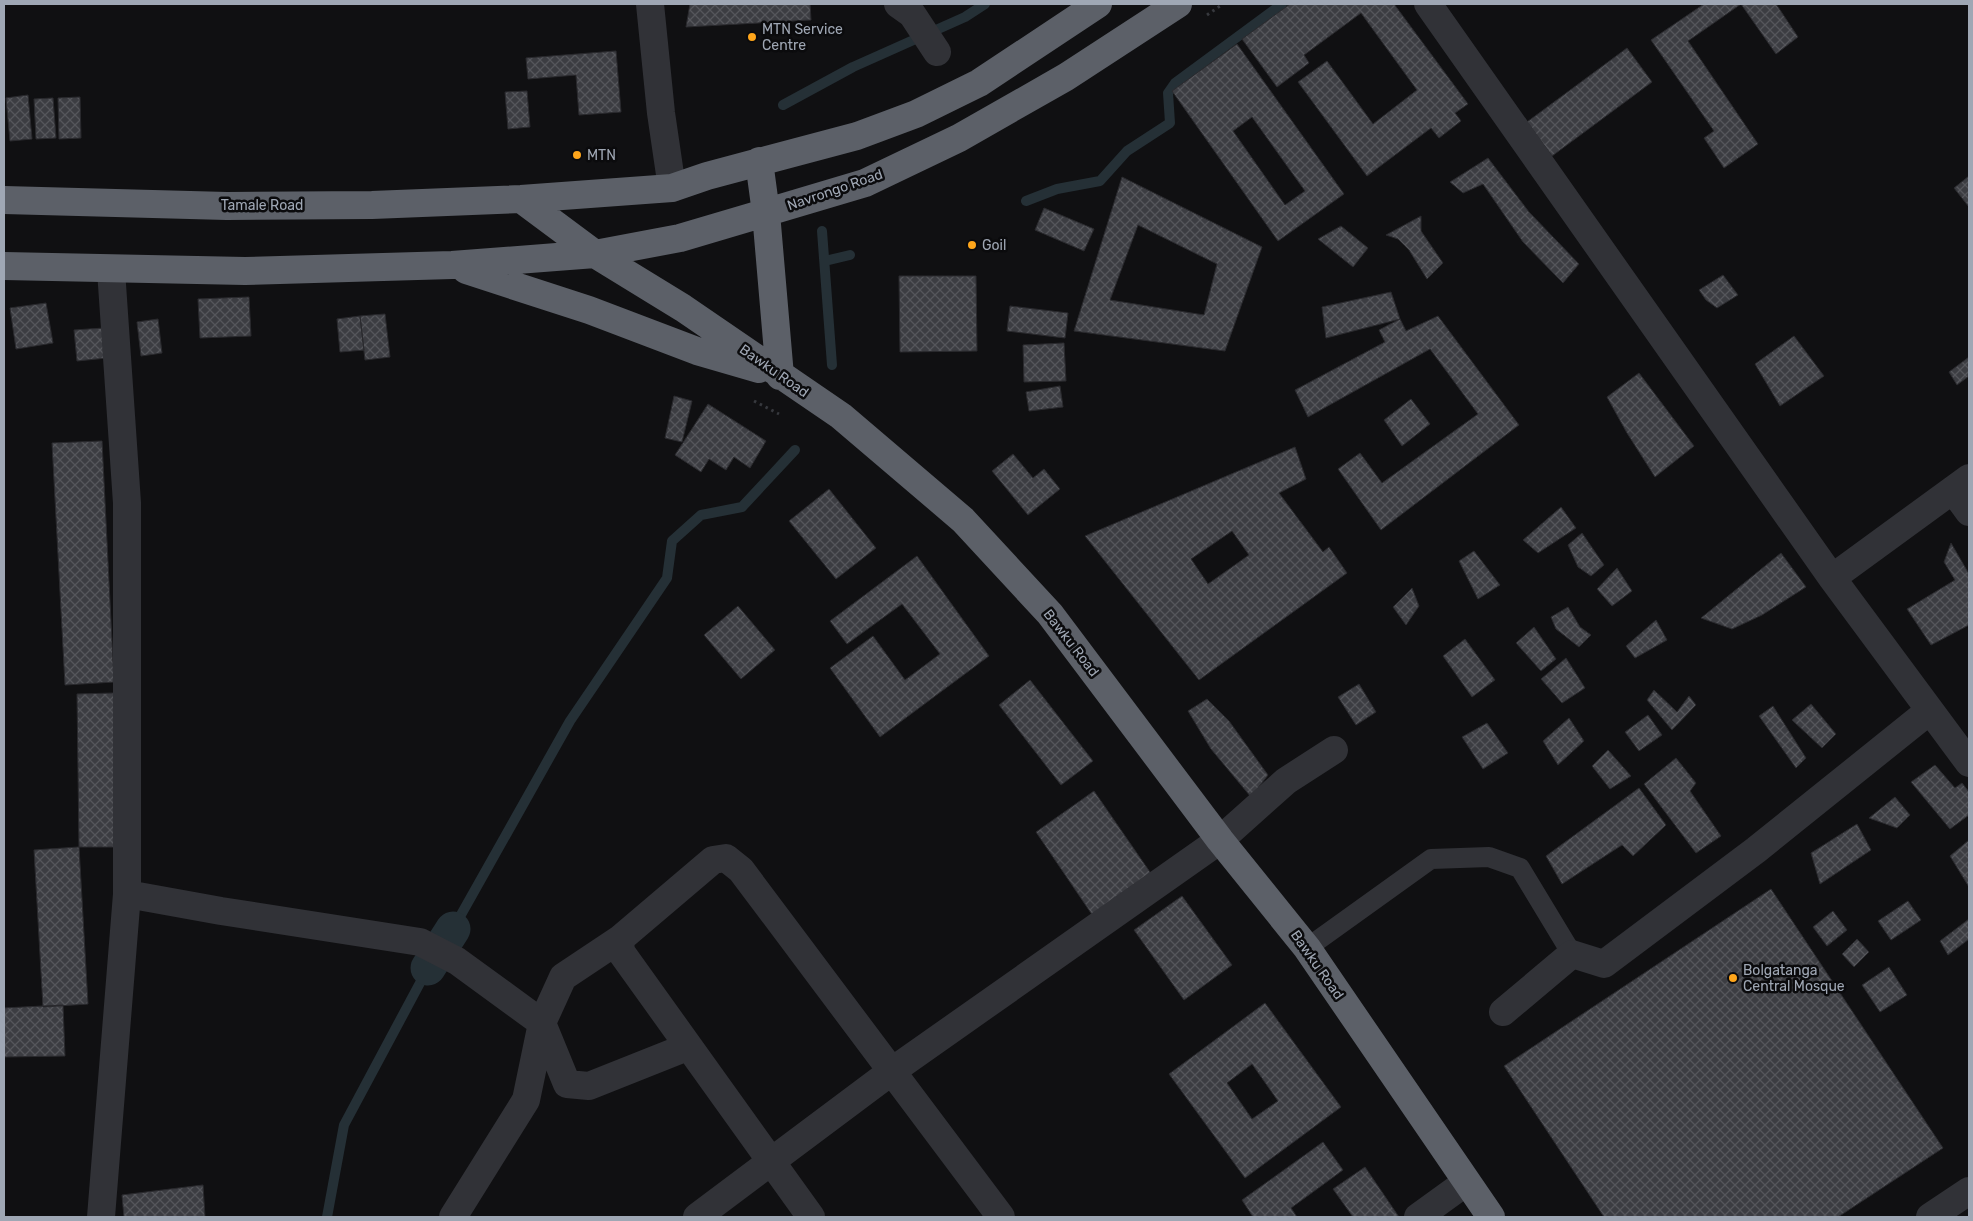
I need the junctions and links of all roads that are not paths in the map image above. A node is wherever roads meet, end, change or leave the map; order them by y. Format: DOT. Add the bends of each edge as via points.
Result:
graph roads {
  1 [pos="650,4"];
  2 [pos="898,4"];
  3 [pos="1098,4"];
  4 [pos="1178,4"];
  5 [pos="1428,4"];
  6 [pos="938,52"];
  7 [pos="759,161"];
  8 [pos="672,188"];
  9 [pos="521,199"];
  10 [pos="4,200"];
  11 [pos="766,213"];
  12 [pos="595,254"];
  13 [pos="452,265"];
  14 [pos="4,266"];
  15 [pos="111,270"];
  16 [pos="780,376"];
  17 [pos="1961,484"];
  18 [pos="1969,512"];
  19 [pos="1832,578"];
  20 [pos="1929,711"];
  21 [pos="1334,750"];
  22 [pos="1969,763"];
  23 [pos="1220,840"];
  24 [pos="128,894"];
  25 [pos="620,939"];
  26 [pos="1307,948"];
  27 [pos="1572,954"];
  28 [pos="1503,1012"];
  29 [pos="542,1023"];
  30 [pos="687,1047"];
  31 [pos="892,1071"];
  32 [pos="770,1162"];
  33 [pos="1466,1183"];
  34 [pos="1969,1191"];
  35 [pos="101,1217"];
  36 [pos="454,1217"];
  37 [pos="697,1217"];
  38 [pos="811,1217"];
  39 [pos="1001,1217"];
  40 [pos="1418,1217"];
  41 [pos="1491,1217"];
  42 [pos="1930,1217"];
  1 -- 8 [label="street"];
  2 -- 6 [label="street" via="912,14"];
  3 -- 7 [label="highway" via="978,82 916,114 857,136"];
  4 -- 11 [label="highway, Navrongo Road" via="1066,77 959,138 865,183"];
  5 -- 19 [label="street"];
  7 -- 8 [label="highway"];
  7 -- 11 [label="highway"];
  8 -- 9 [label="highway"];
  9 -- 10 [label="highway, Tamale Road" via="236,206"];
  9 -- 12 [label="highway, Bawku Road"];
  11 -- 12 [label="highway, Navrongo Road" via="680,238"];
  11 -- 16 [label="highway"];
  12 -- 13 [label="highway, Navrongo Road"];
  12 -- 16 [label="highway, Bawku Road" via="682,308"];
  13 -- 15 [label="highway" via="244,271"];
  13 -- 16 [label="highway" via="589,310 697,351"];
  14 -- 15 [label="highway"];
  15 -- 24 [label="street" via="126,503"];
  16 -- 23 [label="highway, Bawku Road" via="841,416 963,520 1050,614"];
  17 -- 18 [label="street"];
  17 -- 19 [label="street"];
  19 -- 20 [label="street"];
  20 -- 22 [label="street"];
  20 -- 27 [label="street" via="1756,850 1604,964"];
  21 -- 23 [label="street" via="1286,781"];
  23 -- 26 [label="highway, Bawku Road"];
  23 -- 31 [label="street"];
  24 -- 29 [label="street" via="420,942 457,961"];
  24 -- 35 [label="street"];
  25 -- 29 [label="street" via="563,977"];
  25 -- 30 [label="street" via="621,952"];
  25 -- 31 [label="street" via="713,860 726,858 741,870"];
  26 -- 27 [label="lane" via="1431,859 1489,857 1520,868"];
  26 -- 33 [label="highway, Bawku Road"];
  27 -- 28 [label="street"];
  29 -- 30 [label="street" via="567,1084 589,1086"];
  29 -- 36 [label="street" via="526,1100"];
  30 -- 32 [label="street"];
  31 -- 32 [label="street"];
  31 -- 39 [label="street"];
  32 -- 37 [label="street"];
  32 -- 38 [label="street"];
  33 -- 40 [label="street"];
  33 -- 41 [label="highway, Bawku Road"];
  34 -- 42 [label="street"];
}
